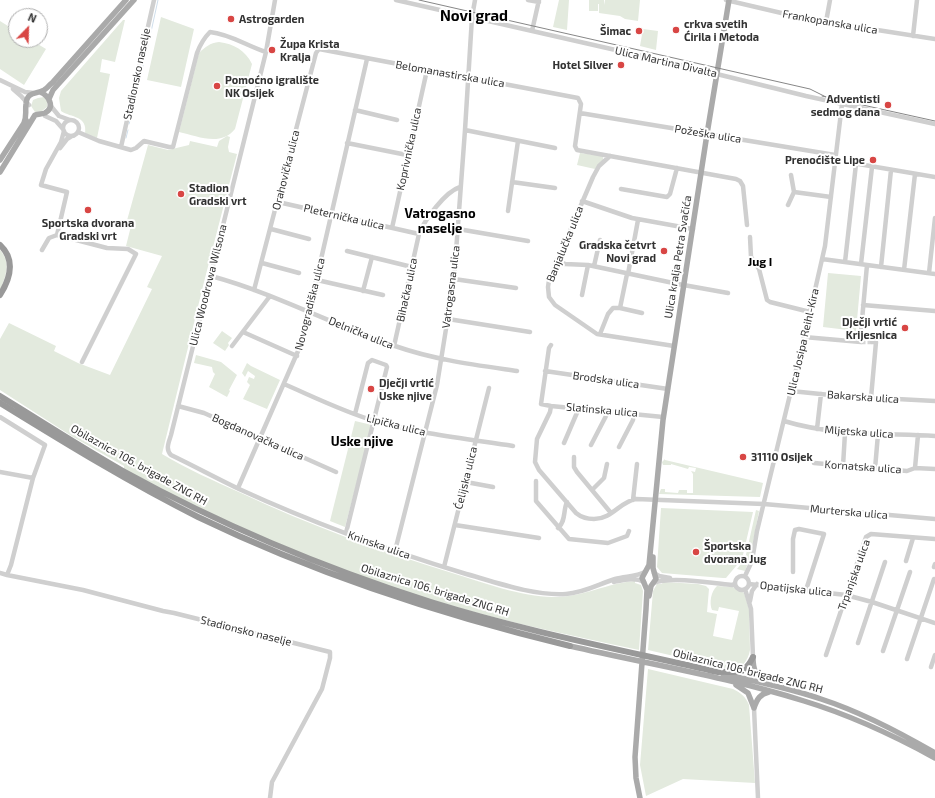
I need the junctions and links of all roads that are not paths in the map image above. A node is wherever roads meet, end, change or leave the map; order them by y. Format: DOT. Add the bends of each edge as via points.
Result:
graph roads {
  1 [pos="126,0"];
  2 [pos="134,0"];
  3 [pos="154,0"];
  4 [pos="275,0"];
  5 [pos="396,0"];
  6 [pos="475,0"];
  7 [pos="528,0"];
  8 [pos="728,0"];
  9 [pos="830,0"];
  10 [pos="917,0"];
  11 [pos="539,1"];
  12 [pos="472,17"];
  13 [pos="826,22"];
  14 [pos="532,31"];
  15 [pos="913,36"];
  16 [pos="935,39"];
  17 [pos="318,50"];
  18 [pos="266,52"];
  19 [pos="367,59"];
  20 [pos="427,70"];
  21 [pos="717,74"];
  22 [pos="469,78"];
  23 [pos="2,81"];
  24 [pos="54,85"];
  25 [pos="39,93"];
  26 [pos="842,104"];
  27 [pos="28,105"];
  28 [pos="51,105"];
  29 [pos="355,110"];
  30 [pos="580,113"];
  31 [pos="40,116"];
  32 [pos="70,120"];
  33 [pos="397,120"];
  34 [pos="26,124"];
  35 [pos="935,124"];
  36 [pos="63,130"];
  37 [pos="465,130"];
  38 [pos="78,132"];
  39 [pos="707,134"];
  40 [pos="72,136"];
  41 [pos="518,140"];
  42 [pos="347,143"];
  43 [pos="121,147"];
  44 [pos="555,148"];
  45 [pos="408,155"];
  46 [pos="53,156"];
  47 [pos="610,156"];
  48 [pos="835,158"];
  49 [pos="0,160"];
  50 [pos="856,164"];
  51 [pos="872,167"];
  52 [pos="677,168"];
  53 [pos="891,170"];
  54 [pos="0,172"];
  55 [pos="702,172"];
  56 [pos="915,174"];
  57 [pos="791,175"];
  58 [pos="935,177"];
  59 [pos="512,182"];
  60 [pos="460,187"];
  61 [pos="555,188"];
  62 [pos="621,189"];
  63 [pos="794,192"];
  64 [pos="831,198"];
  65 [pos="582,201"];
  66 [pos="278,202"];
  67 [pos="788,205"];
  68 [pos="508,211"];
  69 [pos="331,214"];
  70 [pos="935,218"];
  71 [pos="638,220"];
  72 [pos="747,225"];
  73 [pos="392,228"];
  74 [pos="271,229"];
  75 [pos="458,229"];
  76 [pos="693,229"];
  77 [pos="419,234"];
  78 [pos="57,235"];
  79 [pos="750,237"];
  80 [pos="309,239"];
  81 [pos="528,240"];
  82 [pos="600,240"];
  83 [pos="0,245"];
  84 [pos="42,250"];
  85 [pos="347,251"];
  86 [pos="372,257"];
  87 [pos="822,259"];
  88 [pos="557,260"];
  89 [pos="845,262"];
  90 [pos="262,263"];
  91 [pos="861,264"];
  92 [pos="588,265"];
  93 [pos="868,265"];
  94 [pos="594,266"];
  95 [pos="412,267"];
  96 [pos="881,267"];
  97 [pos="904,270"];
  98 [pos="299,273"];
  99 [pos="929,273"];
  100 [pos="628,274"];
  101 [pos="935,274"];
  102 [pos="211,276"];
  103 [pos="454,279"];
  104 [pos="317,280"];
  105 [pos="684,285"];
  106 [pos="516,288"];
  107 [pos="254,290"];
  108 [pos="363,291"];
  109 [pos="728,293"];
  110 [pos="0,295"];
  111 [pos="383,295"];
  112 [pos="582,295"];
  113 [pos="270,296"];
  114 [pos="863,305"];
  115 [pos="620,308"];
  116 [pos="935,311"];
  117 [pos="310,312"];
  118 [pos="810,312"];
  119 [pos="642,313"];
  120 [pos="448,319"];
  121 [pos="243,332"];
  122 [pos="530,332"];
  123 [pos="600,334"];
  124 [pos="804,337"];
  125 [pos="872,342"];
  126 [pos="551,345"];
  127 [pos="232,346"];
  128 [pos="394,346"];
  129 [pos="674,346"];
  130 [pos="297,356"];
  131 [pos="442,359"];
  132 [pos="82,362"];
  133 [pos="517,371"];
  134 [pos="545,371"];
  135 [pos="284,384"];
  136 [pos="489,388"];
  137 [pos="668,389"];
  138 [pos="791,391"];
  139 [pos="821,394"];
  140 [pos="0,396"];
  141 [pos="871,398"];
  142 [pos="935,401"];
  143 [pos="0,403"];
  144 [pos="178,406"];
  145 [pos="551,406"];
  146 [pos="579,408"];
  147 [pos="607,411"];
  148 [pos="634,413"];
  149 [pos="355,414"];
  150 [pos="0,417"];
  151 [pos="663,417"];
  152 [pos="374,420"];
  153 [pos="784,421"];
  154 [pos="816,429"];
  155 [pos="425,433"];
  156 [pos="845,433"];
  157 [pos="878,434"];
  158 [pos="918,435"];
  159 [pos="935,436"];
  160 [pos="260,438"];
  161 [pos="476,440"];
  162 [pos="564,443"];
  163 [pos="513,446"];
  164 [pos="591,446"];
  165 [pos="619,447"];
  166 [pos="168,452"];
  167 [pos="574,457"];
  168 [pos="606,464"];
  169 [pos="637,464"];
  170 [pos="814,464"];
  171 [pos="843,466"];
  172 [pos="915,468"];
  173 [pos="875,469"];
  174 [pos="935,469"];
  175 [pos="0,472"];
  176 [pos="336,472"];
  177 [pos="33,478"];
  178 [pos="536,481"];
  179 [pos="466,482"];
  180 [pos="493,487"];
  181 [pos="238,488"];
  182 [pos="592,490"];
  183 [pos="633,500"];
  184 [pos="656,500"];
  185 [pos="567,502"];
  186 [pos="764,504"];
  187 [pos="611,514"];
  188 [pos="654,519"];
  189 [pos="935,519"];
  190 [pos="455,525"];
  191 [pos="558,528"];
  192 [pos="629,531"];
  193 [pos="346,533"];
  194 [pos="539,538"];
  195 [pos="913,538"];
  196 [pos="935,539"];
  197 [pos="395,551"];
  198 [pos="906,561"];
  199 [pos="885,562"];
  200 [pos="444,567"];
  201 [pos="646,572"];
  202 [pos="793,572"];
  203 [pos="910,572"];
  204 [pos="0,573"];
  205 [pos="654,573"];
  206 [pos="7,575"];
  207 [pos="745,576"];
  208 [pos="934,579"];
  209 [pos="678,580"];
  210 [pos="644,582"];
  211 [pos="654,583"];
  212 [pos="602,584"];
  213 [pos="735,584"];
  214 [pos="749,584"];
  215 [pos="756,584"];
  216 [pos="745,589"];
  217 [pos="806,590"];
  218 [pos="846,595"];
  219 [pos="872,602"];
  220 [pos="750,605"];
  221 [pos="646,610"];
  222 [pos="897,611"];
  223 [pos="920,619"];
  224 [pos="935,623"];
  225 [pos="858,643"];
  226 [pos="570,646"];
  227 [pos="883,651"];
  228 [pos="935,655"];
  229 [pos="826,656"];
  230 [pos="753,657"];
  231 [pos="907,659"];
  232 [pos="931,667"];
  233 [pos="718,672"];
  234 [pos="727,681"];
  235 [pos="782,688"];
  236 [pos="775,692"];
  237 [pos="754,708"];
  238 [pos="935,753"];
  239 [pos="935,758"];
  240 [pos="270,798"];
  241 [pos="640,798"];
  242 [pos="758,798"];
  1 -- 24 [label="main road"];
  2 -- 24 [label="main road"];
  3 -- 43 [label="street, Stadionsko naselje"];
  4 -- 18 [label="street, Ulica Woodrowa Wilsona"];
  5 -- 12 [label="street, Ulica Martina Divalta"];
  6 -- 12 [label="street, Vatrogasna ulica"];
  7 -- 11 [label="street"];
  8 -- 13 [label="street, Frankopanska ulica"];
  8 -- 21 [label="main road, Ulica kralja Petra Svačića"];
  9 -- 13 [label="street"];
  10 -- 15 [label="street"];
  11 -- 14 [label="street"];
  12 -- 14 [label="street, Ulica Martina Divalta"];
  12 -- 22 [label="street, Vatrogasna ulica"];
  13 -- 15 [label="street, Frankopanska ulica"];
  14 -- 21 [label="street, Ulica Martina Divalta"];
  15 -- 16 [label="street, Frankopanska ulica"];
  17 -- 19 [label="street, Belomanastirska ulica"];
  17 -- 66 [label="street, Orahovička ulica"];
  18 -- 43 [label="street" via="240,40 209,33 198,50 173,147 144,141 134,149"];
  18 -- 102 [label="street, Ulica Woodrowa Wilsona"];
  19 -- 20 [label="street, Belomanastirska ulica"];
  19 -- 29 [label="street, Novogradiška ulica"];
  20 -- 22 [label="street, Belomanastirska ulica"];
  20 -- 45 [label="street, Koprivnička ulica"];
  21 -- 26 [label="street, Ulica Martina Divalta"];
  21 -- 39 [label="main road, Ulica kralja Petra Svačića"];
  22 -- 30 [label="street, Belomanastirska ulica" via="578,98 581,101"];
  22 -- 37 [label="street, Vatrogasna ulica"];
  23 -- 25 [label="street" via="25,92"];
  23 -- 27 [label="street" via="18,92"];
  24 -- 25 [label="main road"];
  24 -- 28 [label="main road"];
  24 -- 28 [label="main road"];
  25 -- 27 [label="main road"];
  25 -- 27 [label="main road" via="29,96"];
  25 -- 28 [label="main road"];
  26 -- 35 [label="street, Ulica Martina Divalta"];
  26 -- 48 [label="street, Ulica Josipa Reihl-Kira"];
  27 -- 31 [label="main road"];
  27 -- 34 [label="main road"];
  27 -- 34 [label="main road" via="29,115"];
  28 -- 31 [label="main road"];
  28 -- 31 [label="main road" via="49,114"];
  28 -- 32 [label="street" via="59,116"];
  29 -- 33 [label="street"];
  29 -- 42 [label="street, Novogradiška ulica"];
  30 -- 39 [label="street, Požeška ulica"];
  30 -- 47 [label="street" via="575,146 577,150"];
  31 -- 34 [label="main road"];
  31 -- 36 [label="street" via="56,121"];
  32 -- 36 [label="street" via="64,124"];
  32 -- 38 [label="street" via="78,124"];
  34 -- 49 [label="main road"];
  34 -- 54 [label="main road"];
  36 -- 40 [label="street"];
  36 -- 46 [label="street"];
  37 -- 41 [label="street"];
  37 -- 60 [label="street, Vatrogasna ulica"];
  38 -- 40 [label="street"];
  38 -- 43 [label="street" via="89,138"];
  39 -- 48 [label="street, Požeška ulica"];
  39 -- 55 [label="main road, Ulica kralja Petra Svačića"];
  40 -- 46 [label="street"];
  41 -- 44 [label="street"];
  41 -- 59 [label="street"];
  42 -- 45 [label="street"];
  42 -- 69 [label="street, Novogradiška ulica"];
  45 -- 73 [label="street, Koprivnička ulica"];
  46 -- 78 [label="street" via="41,185 67,192"];
  47 -- 52 [label="street"];
  47 -- 65 [label="street, Banjalučka ulica" via="596,171"];
  48 -- 50 [label="street, Požeška ulica"];
  48 -- 64 [label="street, Ulica Josipa Reihl-Kira"];
  50 -- 51 [label="street, Požeška ulica"];
  50 -- 89 [label="street"];
  51 -- 53 [label="street, Požeška ulica"];
  51 -- 91 [label="street"];
  52 -- 55 [label="street"];
  52 -- 62 [label="street" via="667,197"];
  53 -- 56 [label="street, Požeška ulica"];
  53 -- 96 [label="street"];
  55 -- 72 [label="street" via="736,179 741,183"];
  55 -- 76 [label="main road, Ulica kralja Petra Svačića"];
  56 -- 58 [label="street, Požeška ulica"];
  56 -- 97 [label="street"];
  57 -- 63 [label="street"];
  59 -- 61 [label="street"];
  59 -- 68 [label="street"];
  60 -- 75 [label="street, Vatrogasna ulica"];
  60 -- 77 [label="street" via="432,211"];
  63 -- 64 [label="street"];
  63 -- 67 [label="street"];
  64 -- 87 [label="street, Ulica Josipa Reihl-Kira"];
  65 -- 71 [label="street"];
  65 -- 88 [label="street, Banjalučka ulica"];
  66 -- 69 [label="street, Pleternička ulica"];
  66 -- 74 [label="street, Orahovička ulica"];
  69 -- 73 [label="street, Pleternička ulica"];
  69 -- 104 [label="street, Novogradiška ulica"];
  70 -- 99 [label="street"];
  71 -- 76 [label="street"];
  71 -- 100 [label="street"];
  73 -- 77 [label="street, Pleternička ulica"];
  74 -- 80 [label="street"];
  74 -- 90 [label="street, Orahovička ulica"];
  75 -- 81 [label="street"];
  75 -- 103 [label="street, Vatrogasna ulica"];
  76 -- 105 [label="main road, Ulica kralja Petra Svačića"];
  77 -- 95 [label="street, Bihačka ulica"];
  78 -- 84 [label="street" via="50,238"];
  78 -- 132 [label="street" via="107,248 128,249 136,254"];
  79 -- 118 [label="street" via="751,257 759,270 767,300"];
  82 -- 94 [label="street"];
  83 -- 110 [label="highway" via="6,251 10,265 7,282"];
  85 -- 86 [label="street"];
  86 -- 95 [label="street"];
  86 -- 108 [label="street"];
  87 -- 89 [label="street"];
  87 -- 118 [label="street, Ulica Josipa Reihl-Kira"];
  88 -- 92 [label="street" via="565,264"];
  88 -- 123 [label="street, Banjalučka ulica" via="548,283 550,299 557,307"];
  89 -- 91 [label="street"];
  90 -- 98 [label="street"];
  90 -- 107 [label="street, Orahovička ulica"];
  91 -- 93 [label="street"];
  92 -- 94 [label="street"];
  92 -- 112 [label="street"];
  93 -- 96 [label="street"];
  93 -- 114 [label="street"];
  94 -- 100 [label="street"];
  95 -- 128 [label="street, Bihačka ulica"];
  96 -- 97 [label="street"];
  97 -- 99 [label="street"];
  99 -- 101 [label="street"];
  100 -- 105 [label="street"];
  100 -- 115 [label="street"];
  102 -- 107 [label="street, Delnička ulica"];
  102 -- 144 [label="street, Ulica Woodrowa Wilsona"];
  103 -- 106 [label="street"];
  103 -- 120 [label="street, Vatrogasna ulica"];
  104 -- 108 [label="street"];
  104 -- 117 [label="street, Novogradiška ulica"];
  105 -- 109 [label="street"];
  105 -- 129 [label="main road, Ulica kralja Petra Svačića"];
  107 -- 113 [label="street, Delnička ulica"];
  108 -- 111 [label="street"];
  113 -- 117 [label="street, Delnička ulica"];
  113 -- 121 [label="street"];
  114 -- 116 [label="street"];
  114 -- 124 [label="street" via="861,342"];
  115 -- 119 [label="street"];
  115 -- 123 [label="street" via="615,307 611,310"];
  117 -- 128 [label="street, Delnička ulica"];
  117 -- 130 [label="street, Novogradiška ulica"];
  118 -- 124 [label="street, Ulica Josipa Reihl-Kira"];
  120 -- 122 [label="street"];
  120 -- 131 [label="street, Vatrogasna ulica"];
  121 -- 127 [label="street"];
  121 -- 130 [label="street"];
  123 -- 129 [label="street, Banjalučka ulica"];
  124 -- 138 [label="street, Ulica Josipa Reihl-Kira"];
  125 -- 141 [label="street" via="876,342"];
  126 -- 134 [label="street"];
  128 -- 131 [label="street, Delnička ulica"];
  129 -- 137 [label="main road, Ulica kralja Petra Svačića"];
  130 -- 135 [label="street, Novogradiška ulica"];
  131 -- 133 [label="street, Delnička ulica"];
  131 -- 155 [label="street, Vatrogasna ulica"];
  134 -- 137 [label="street, Brodska ulica"];
  134 -- 145 [label="street, Slatinska ulica" via="541,404"];
  135 -- 149 [label="street, Lipička ulica"];
  135 -- 160 [label="street, Novogradiška ulica"];
  136 -- 161 [label="street, Ćelijska ulica"];
  137 -- 151 [label="main road, Ulica kralja Petra Svačića"];
  138 -- 139 [label="street, Bakarska ulica"];
  138 -- 153 [label="street, Ulica Josipa Reihl-Kira"];
  139 -- 141 [label="street, Bakarska ulica"];
  139 -- 154 [label="street"];
  140 -- 233 [label="highway, Obilaznica 106. brigade ZNG RH" via="70,440 152,486 306,558 466,612"];
  141 -- 142 [label="street, Bakarska ulica"];
  143 -- 226 [label="highway, Obilaznica 106. brigade ZNG RH" via="131,482 269,549 416,604"];
  144 -- 160 [label="street, Bogdanovačka ulica" via="200,411"];
  144 -- 166 [label="street, Ulica Woodrowa Wilsona"];
  145 -- 146 [label="street, Slatinska ulica"];
  145 -- 185 [label="street" via="538,436 535,462"];
  146 -- 147 [label="street, Slatinska ulica"];
  146 -- 162 [label="street"];
  147 -- 148 [label="street, Slatinska ulica"];
  147 -- 164 [label="street"];
  148 -- 151 [label="street, Slatinska ulica"];
  148 -- 165 [label="street"];
  149 -- 152 [label="street, Lipička ulica"];
  149 -- 152 [label="street" via="368,364 372,360 387,367"];
  150 -- 177 [label="street" via="45,445"];
  151 -- 184 [label="main road, Ulica kralja Petra Svačića"];
  152 -- 155 [label="street, Lipička ulica"];
  152 -- 193 [label="street"];
  153 -- 154 [label="street, Mljetska ulica"];
  153 -- 186 [label="street, Ulica Josipa Reihl-Kira"];
  154 -- 156 [label="street, Mljetska ulica"];
  155 -- 161 [label="street, Lipička ulica"];
  155 -- 197 [label="street, Vatrogasna ulica"];
  156 -- 157 [label="street, Mljetska ulica"];
  156 -- 171 [label="street"];
  157 -- 158 [label="street, Mljetska ulica"];
  157 -- 173 [label="street"];
  158 -- 159 [label="street, Mljetska ulica"];
  158 -- 172 [label="street"];
  160 -- 176 [label="street, Bogdanovačka ulica"];
  160 -- 181 [label="street, Novogradiška ulica"];
  161 -- 163 [label="street, Lipička ulica"];
  161 -- 179 [label="street, Ćelijska ulica"];
  166 -- 181 [label="street, Kninska ulica"];
  167 -- 182 [label="street" via="574,468"];
  168 -- 182 [label="street" via="604,478"];
  169 -- 183 [label="street"];
  170 -- 171 [label="street, Kornatska ulica"];
  171 -- 173 [label="street, Kornatska ulica"];
  172 -- 173 [label="street, Kornatska ulica" via="907,471"];
  172 -- 174 [label="street, Kornatska ulica"];
  175 -- 177 [label="street"];
  177 -- 206 [label="street"];
  178 -- 191 [label="street" via="536,501"];
  179 -- 180 [label="street"];
  179 -- 190 [label="street, Ćelijska ulica"];
  181 -- 193 [label="street, Kninska ulica"];
  182 -- 187 [label="street"];
  183 -- 184 [label="street, Murterska ulica"];
  183 -- 187 [label="street"];
  184 -- 186 [label="street, Murterska ulica"];
  184 -- 188 [label="main road, Ulica kralja Petra Svačića"];
  185 -- 187 [label="street" via="583,518 604,518"];
  185 -- 191 [label="street" via="562,524"];
  186 -- 189 [label="street, Murterska ulica"];
  186 -- 207 [label="street, Ulica Josipa Reihl-Kira" via="752,560"];
  188 -- 201 [label="main road, Ulica kralja Petra Svačića"];
  188 -- 205 [label="main road, Ulica kralja Petra Svačića"];
  190 -- 194 [label="street"];
  190 -- 200 [label="street, Ćelijska ulica"];
  191 -- 192 [label="street" via="572,540 608,544 627,536"];
  193 -- 197 [label="street, Kninska ulica"];
  195 -- 196 [label="street, Trpanjska ulica"];
  195 -- 198 [label="street"];
  195 -- 218 [label="street, Trpanjska ulica" via="868,535 860,551"];
  197 -- 200 [label="street, Kninska ulica"];
  199 -- 219 [label="street"];
  200 -- 212 [label="street, Kninska ulica" via="506,585 551,594 578,593"];
  201 -- 205 [label="main road"];
  201 -- 210 [label="main road" via="642,578"];
  201 -- 212 [label="street, Kninska ulica"];
  202 -- 217 [label="street" via="795,530 824,534"];
  203 -- 222 [label="street"];
  204 -- 206 [label="street, Stadionsko naselje"];
  205 -- 209 [label="street"];
  205 -- 211 [label="main road"];
  206 -- 240 [label="street, Stadionsko naselje" via="95,592 330,652 322,689 272,782"];
  207 -- 213 [label="street" via="739,576"];
  207 -- 214 [label="street"];
  208 -- 223 [label="street"];
  209 -- 211 [label="street"];
  209 -- 213 [label="street"];
  210 -- 211 [label="main road"];
  210 -- 212 [label="street, Kninska ulica" via="629,580"];
  210 -- 221 [label="main road" via="647,590"];
  211 -- 221 [label="main road"];
  213 -- 216 [label="street" via="738,589"];
  214 -- 215 [label="street, Opatijska ulica"];
  214 -- 216 [label="street"];
  215 -- 217 [label="street, Opatijska ulica"];
  215 -- 220 [label="street"];
  216 -- 220 [label="street"];
  217 -- 218 [label="street, Opatijska ulica"];
  218 -- 219 [label="street, Opatijska ulica"];
  218 -- 229 [label="street, Trpanjska ulica"];
  219 -- 222 [label="street, Opatijska ulica"];
  219 -- 225 [label="street"];
  220 -- 230 [label="street"];
  221 -- 241 [label="main road" via="635,757"];
  222 -- 223 [label="street, Opatijska ulica"];
  222 -- 227 [label="street"];
  223 -- 224 [label="street, Opatijska ulica"];
  223 -- 231 [label="street"];
  226 -- 234 [label="main road, Obilaznica 106. brigade ZNG RH"];
  228 -- 232 [label="street"];
  230 -- 233 [label="highway" via="743,670 734,673"];
  230 -- 235 [label="main road" via="754,670 759,677"];
  233 -- 235 [label="main road, Obilaznica 106. brigade ZNG RH"];
  234 -- 236 [label="main road, Obilaznica 106. brigade ZNG RH"];
  234 -- 237 [label="main road" via="745,691"];
  235 -- 238 [label="main road, Obilaznica 106. brigade ZNG RH" via="856,712"];
  236 -- 237 [label="main road" via="767,692 760,696"];
  236 -- 239 [label="main road, Obilaznica 106. brigade ZNG RH" via="858,720"];
  237 -- 242 [label="street"];
}
